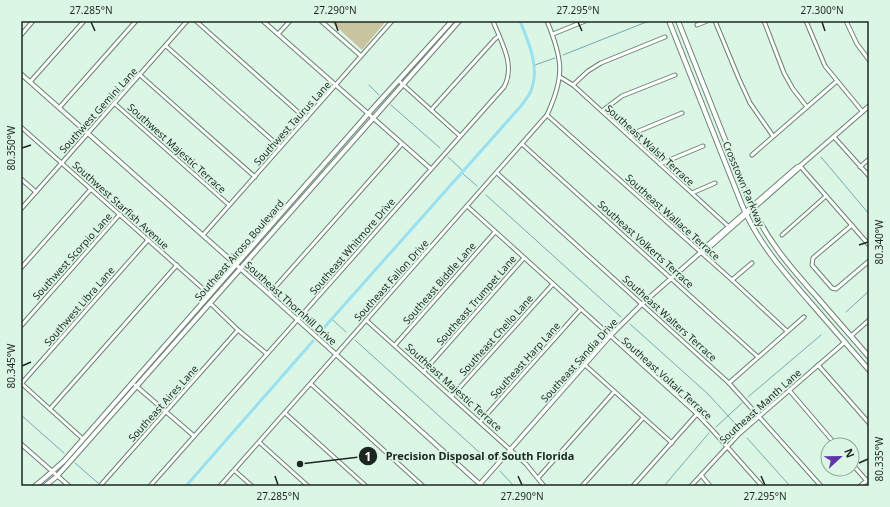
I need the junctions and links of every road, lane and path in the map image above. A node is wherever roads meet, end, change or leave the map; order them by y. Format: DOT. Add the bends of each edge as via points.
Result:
graph roads {
  1 [pos="33,21"];
  2 [pos="84,21"];
  3 [pos="136,21"];
  4 [pos="187,21"];
  5 [pos="196,21"];
  6 [pos="263,21"];
  7 [pos="290,21"];
  8 [pos="321,21"];
  9 [pos="392,21"];
  10 [pos="452,21"];
  11 [pos="459,21"];
  12 [pos="493,21"];
  13 [pos="547,21"];
  14 [pos="585,21"];
  15 [pos="669,21"];
  16 [pos="678,21"];
  17 [pos="707,21"];
  18 [pos="715,21"];
  19 [pos="764,21"];
  20 [pos="806,21"];
  21 [pos="846,21"];
  22 [pos="697,25"];
  23 [pos="278,34"];
  24 [pos="553,34"];
  25 [pos="21,35"];
  26 [pos="499,36"];
  27 [pos="665,37"];
  28 [pos="166,46"];
  29 [pos="361,56"];
  30 [pos="869,60"];
  31 [pos="21,74"];
  32 [pos="140,75"];
  33 [pos="675,75"];
  34 [pos="560,77"];
  35 [pos="399,80"];
  36 [pos="837,81"];
  37 [pos="30,82"];
  38 [pos="404,84"];
  39 [pos="336,85"];
  40 [pos="573,85"];
  41 [pos="114,104"];
  42 [pos="869,106"];
  43 [pos="807,107"];
  44 [pos="59,108"];
  45 [pos="431,110"];
  46 [pos="602,111"];
  47 [pos="862,111"];
  48 [pos="682,113"];
  49 [pos="368,114"];
  50 [pos="547,114"];
  51 [pos="373,118"];
  52 [pos="306,119"];
  53 [pos="21,127"];
  54 [pos="88,133"];
  55 [pos="460,136"];
  56 [pos="773,136"];
  57 [pos="630,137"];
  58 [pos="834,137"];
  59 [pos="402,144"];
  60 [pos="522,144"];
  61 [pos="703,146"];
  62 [pos="280,148"];
  63 [pos="752,155"];
  64 [pos="869,159"];
  65 [pos="62,163"];
  66 [pos="660,164"];
  67 [pos="800,166"];
  68 [pos="860,166"];
  69 [pos="431,169"];
  70 [pos="497,173"];
  71 [pos="255,176"];
  72 [pos="869,176"];
  73 [pos="21,179"];
  74 [pos="715,183"];
  75 [pos="91,189"];
  76 [pos="36,192"];
  77 [pos="692,193"];
  78 [pos="826,196"];
  79 [pos="229,205"];
  80 [pos="467,206"];
  81 [pos="752,208"];
  82 [pos="21,209"];
  83 [pos="120,214"];
  84 [pos="746,214"];
  85 [pos="852,225"];
  86 [pos="728,226"];
  87 [pos="495,232"];
  88 [pos="203,235"];
  89 [pos="782,235"];
  90 [pos="148,240"];
  91 [pos="869,244"];
  92 [pos="700,253"];
  93 [pos="524,258"];
  94 [pos="869,261"];
  95 [pos="752,263"];
  96 [pos="177,265"];
  97 [pos="236,265"];
  98 [pos="21,268"];
  99 [pos="241,269"];
  100 [pos="672,278"];
  101 [pos="732,280"];
  102 [pos="552,284"];
  103 [pos="269,294"];
  104 [pos="210,295"];
  105 [pos="210,303"];
  106 [pos="642,304"];
  107 [pos="581,309"];
  108 [pos="804,317"];
  109 [pos="298,319"];
  110 [pos="366,320"];
  111 [pos="869,320"];
  112 [pos="21,326"];
  113 [pos="238,330"];
  114 [pos="787,331"];
  115 [pos="610,336"];
  116 [pos="851,336"];
  117 [pos="844,342"];
  118 [pos="395,345"];
  119 [pos="336,353"];
  120 [pos="267,354"];
  121 [pos="758,357"];
  122 [pos="869,357"];
  123 [pos="585,365"];
  124 [pos="818,365"];
  125 [pos="869,370"];
  126 [pos="424,371"];
  127 [pos="132,383"];
  128 [pos="729,383"];
  129 [pos="21,384"];
  130 [pos="310,384"];
  131 [pos="137,387"];
  132 [pos="789,390"];
  133 [pos="614,392"];
  134 [pos="452,396"];
  135 [pos="50,409"];
  136 [pos="166,412"];
  137 [pos="285,413"];
  138 [pos="697,414"];
  139 [pos="760,416"];
  140 [pos="643,418"];
  141 [pos="480,422"];
  142 [pos="869,423"];
  143 [pos="96,424"];
  144 [pos="100,428"];
  145 [pos="194,436"];
  146 [pos="829,437"];
  147 [pos="83,438"];
  148 [pos="259,442"];
  149 [pos="672,443"];
  150 [pos="21,444"];
  151 [pos="726,446"];
  152 [pos="510,450"];
  153 [pos="235,470"];
  154 [pos="860,472"];
  155 [pos="55,474"];
  156 [pos="701,475"];
  157 [pos="538,478"];
  158 [pos="868,480"];
  159 [pos="480,485"];
  160 [pos="35,486"];
  161 [pos="45,486"];
  162 [pos="69,486"];
  163 [pos="100,486"];
  164 [pos="150,486"];
  165 [pos="220,486"];
  166 [pos="252,486"];
  167 [pos="308,486"];
  168 [pos="366,486"];
  169 [pos="423,486"];
  170 [pos="544,486"];
  171 [pos="582,486"];
  172 [pos="634,486"];
  173 [pos="691,486"];
  174 [pos="710,486"];
  175 [pos="762,486"];
  176 [pos="821,486"];
  177 [pos="860,486"];
  1 -- 25 [label="street"];
  2 -- 37 [label="street"];
  3 -- 44 [label="street"];
  4 -- 28 [label="street, Southwest Gemini Lane"];
  5 -- 52 [label="street"];
  6 -- 23 [label="street"];
  7 -- 23 [label="street"];
  8 -- 29 [label="street"];
  9 -- 29 [label="street, Southwest Taurus Lane"];
  10 -- 35 [label="main road, Southeast Airoso Boulevard"];
  11 -- 38 [label="main road, Southeast Airoso Boulevard"];
  12 -- 26 [label="street, Southeast Whitmore Drive"];
  13 -- 24 [label="street, Southeast Fallon Drive"];
  14 -- 24 [label="street"];
  15 -- 84 [label="main road, Crosstown Parkway"];
  16 -- 81 [label="main road, Crosstown Parkway"];
  17 -- 22 [label="street"];
  18 -- 56 [label="street" via="750,103"];
  19 -- 43 [label="street" via="784,73"];
  20 -- 36 [label="street" via="825,66"];
  21 -- 30 [label="street" via="857,44"];
  23 -- 39 [label="street"];
  24 -- 34 [label="street, Southeast Fallon Drive" via="560,58"];
  26 -- 45 [label="street"];
  26 -- 55 [label="street, Southeast Whitmore Drive" via="510,68 507,81"];
  27 -- 40 [label="street" via="601,63"];
  28 -- 32 [label="street, Southwest Gemini Lane"];
  28 -- 62 [label="street"];
  29 -- 39 [label="street, Southwest Taurus Lane"];
  31 -- 37 [label="street, Southeast Thornhill Drive"];
  32 -- 41 [label="street, Southwest Gemini Lane"];
  32 -- 71 [label="street"];
  33 -- 46 [label="street" via="622,96"];
  34 -- 40 [label="street, Southeast Walsh Terrace"];
  34 -- 50 [label="street, Southeast Fallon Drive"];
  35 -- 38 [label="street"];
  35 -- 49 [label="main road, Southeast Airoso Boulevard"];
  36 -- 43 [label="street"];
  36 -- 47 [label="street"];
  37 -- 44 [label="street, Southeast Thornhill Drive"];
  38 -- 45 [label="street"];
  38 -- 51 [label="main road, Southeast Airoso Boulevard"];
  39 -- 49 [label="street"];
  39 -- 52 [label="street, Southwest Taurus Lane"];
  40 -- 46 [label="street, Southeast Walsh Terrace"];
  41 -- 54 [label="street, Southwest Gemini Lane"];
  41 -- 79 [label="street, Southwest Majestic Terrace"];
  42 -- 47 [label="street, Southeast Sandia Drive"];
  43 -- 56 [label="street"];
  44 -- 54 [label="street, Southeast Thornhill Drive"];
  45 -- 55 [label="street"];
  46 -- 57 [label="street, Southeast Walsh Terrace"];
  47 -- 58 [label="street, Southeast Sandia Drive"];
  48 -- 57 [label="street"];
  49 -- 51 [label="street"];
  49 -- 97 [label="main road, Southeast Airoso Boulevard"];
  50 -- 60 [label="street, Southeast Fallon Drive"];
  50 -- 92 [label="street, Southeast Wallace Terrace"];
  51 -- 59 [label="street"];
  51 -- 99 [label="main road, Southeast Airoso Boulevard"];
  52 -- 62 [label="street, Southwest Taurus Lane"];
  53 -- 65 [label="street, Southwest Starfish Avenue"];
  54 -- 65 [label="street, Southwest Gemini Lane"];
  54 -- 88 [label="street, Southeast Thornhill Drive"];
  55 -- 69 [label="street, Southeast Whitmore Drive"];
  56 -- 63 [label="street"];
  57 -- 66 [label="street, Southeast Walsh Terrace"];
  58 -- 67 [label="street, Southeast Sandia Drive"];
  58 -- 68 [label="street"];
  59 -- 69 [label="street"];
  59 -- 103 [label="street"];
  60 -- 70 [label="street, Southeast Fallon Drive"];
  60 -- 100 [label="street, Southeast Volkerts Terrace"];
  61 -- 66 [label="street"];
  62 -- 71 [label="street, Southwest Taurus Lane"];
  64 -- 68 [label="street"];
  65 -- 75 [label="street, Southwest Starfish Avenue"];
  65 -- 76 [label="street, Southwest Gemini Lane"];
  66 -- 77 [label="street, Southeast Walsh Terrace"];
  67 -- 78 [label="street"];
  67 -- 81 [label="street, Southeast Sandia Drive"];
  68 -- 72 [label="street"];
  69 -- 109 [label="street, Southeast Whitmore Drive"];
  70 -- 80 [label="street, Southeast Fallon Drive"];
  70 -- 106 [label="street, Southeast Walters Terrace"];
  71 -- 79 [label="street, Southwest Taurus Lane"];
  73 -- 76 [label="street"];
  74 -- 77 [label="street"];
  75 -- 83 [label="street, Southwest Starfish Avenue"];
  75 -- 98 [label="street"];
  76 -- 82 [label="street, Southwest Gemini Lane"];
  77 -- 86 [label="street, Southeast Walsh Terrace"];
  78 -- 85 [label="street"];
  78 -- 89 [label="street"];
  79 -- 88 [label="street, Southwest Taurus Lane"];
  80 -- 87 [label="street, Southeast Voltair Terrace"];
  80 -- 110 [label="street, Southeast Fallon Drive"];
  81 -- 84 [label="street, Southeast Sandia Drive"];
  81 -- 116 [label="main road, Crosstown Parkway" via="781,255"];
  83 -- 90 [label="street, Southwest Starfish Avenue"];
  83 -- 112 [label="street, Southwest Scorpio Lane"];
  84 -- 86 [label="street, Southeast Sandia Drive"];
  84 -- 92 [label="street, Southeast Sandia Drive"];
  84 -- 117 [label="main road, Crosstown Parkway" via="778,266"];
  85 -- 91 [label="street"];
  85 -- 94 [label="street" via="813,258 812,265 832,288 836,289"];
  86 -- 92 [label="street, Southeast Sandia Drive"];
  87 -- 93 [label="street, Southeast Voltair Terrace"];
  87 -- 118 [label="street, Southeast Biddle Lane"];
  88 -- 97 [label="street, Southeast Thornhill Drive"];
  90 -- 96 [label="street, Southwest Starfish Avenue"];
  90 -- 129 [label="street, Southwest Libra Lane"];
  92 -- 100 [label="street, Southeast Sandia Drive"];
  92 -- 101 [label="street, Southeast Wallace Terrace"];
  93 -- 102 [label="street, Southeast Voltair Terrace"];
  93 -- 126 [label="street, Southeast Trumpet Lane"];
  95 -- 101 [label="street"];
  96 -- 104 [label="street, Southwest Starfish Avenue"];
  96 -- 135 [label="street"];
  97 -- 99 [label="street, Southeast Thornhill Drive"];
  97 -- 104 [label="main road, Southeast Airoso Boulevard"];
  99 -- 103 [label="street, Southeast Thornhill Drive"];
  99 -- 105 [label="main road, Southeast Airoso Boulevard"];
  100 -- 106 [label="street, Southeast Sandia Drive"];
  100 -- 121 [label="street, Southeast Volkerts Terrace"];
  101 -- 114 [label="street, Southeast Wallace Terrace"];
  102 -- 107 [label="street, Southeast Voltair Terrace"];
  102 -- 134 [label="street, Southeast Chello Lane"];
  103 -- 109 [label="street, Southeast Thornhill Drive"];
  104 -- 127 [label="main road, Southeast Airoso Boulevard"];
  105 -- 113 [label="street"];
  105 -- 131 [label="main road, Southeast Airoso Boulevard"];
  106 -- 115 [label="street, Southeast Sandia Drive"];
  106 -- 128 [label="street, Southeast Walters Terrace"];
  107 -- 115 [label="street, Southeast Voltair Terrace"];
  107 -- 141 [label="street, Southeast Harp Lane"];
  108 -- 114 [label="street"];
  109 -- 119 [label="street, Southeast Thornhill Drive"];
  109 -- 120 [label="street, Southeast Whitmore Drive"];
  110 -- 118 [label="street, Southeast Majestic Terrace"];
  110 -- 119 [label="street, Southeast Fallon Drive"];
  111 -- 116 [label="street"];
  113 -- 120 [label="street"];
  113 -- 136 [label="street, Southeast Aires Lane"];
  114 -- 121 [label="street"];
  115 -- 123 [label="street, Southeast Sandia Drive"];
  115 -- 138 [label="street, Southeast Voltair Terrace"];
  116 -- 122 [label="main road, Crosstown Parkway"];
  117 -- 124 [label="street, Southeast Manth Lane"];
  117 -- 125 [label="main road, Crosstown Parkway"];
  118 -- 126 [label="street, Southeast Majestic Terrace"];
  119 -- 130 [label="street, Southeast Fallon Drive"];
  119 -- 159 [label="street, Southeast Thornhill Drive"];
  120 -- 145 [label="street, Southeast Whitmore Drive"];
  121 -- 128 [label="street"];
  123 -- 133 [label="street"];
  123 -- 152 [label="street, Southeast Sandia Drive"];
  124 -- 132 [label="street, Southeast Manth Lane"];
  124 -- 142 [label="street"];
  126 -- 134 [label="street, Southeast Majestic Terrace"];
  127 -- 131 [label="street"];
  127 -- 143 [label="main road, Southeast Airoso Boulevard"];
  128 -- 139 [label="street, Southeast Walters Terrace"];
  129 -- 135 [label="street"];
  130 -- 137 [label="street, Southeast Fallon Drive"];
  130 -- 169 [label="street"];
  131 -- 136 [label="street"];
  131 -- 144 [label="main road, Southeast Airoso Boulevard"];
  132 -- 139 [label="street, Southeast Manth Lane"];
  132 -- 146 [label="street"];
  133 -- 140 [label="street"];
  133 -- 157 [label="street"];
  134 -- 141 [label="street, Southeast Majestic Terrace"];
  135 -- 147 [label="street"];
  136 -- 145 [label="street"];
  136 -- 163 [label="street, Southeast Aires Lane"];
  137 -- 148 [label="street, Southeast Fallon Drive"];
  137 -- 168 [label="street"];
  138 -- 149 [label="street"];
  138 -- 151 [label="street, Southeast Voltair Terrace"];
  139 -- 151 [label="street, Southeast Manth Lane"];
  139 -- 176 [label="street, Southeast Walters Terrace"];
  140 -- 149 [label="street"];
  140 -- 171 [label="street"];
  141 -- 152 [label="street, Southeast Majestic Terrace"];
  143 -- 144 [label="main road"];
  143 -- 147 [label="main road, Southeast Airoso Boulevard"];
  144 -- 155 [label="main road, Southeast Airoso Boulevard"];
  145 -- 164 [label="street, Southeast Whitmore Drive"];
  147 -- 155 [label="main road, Southeast Airoso Boulevard"];
  148 -- 153 [label="street, Southeast Fallon Drive"];
  148 -- 167 [label="street"];
  149 -- 172 [label="street"];
  150 -- 155 [label="street"];
  151 -- 156 [label="street, Southeast Manth Lane"];
  151 -- 175 [label="street, Southeast Voltair Terrace"];
  152 -- 157 [label="street, Southeast Majestic Terrace"];
  152 -- 159 [label="street, Southeast Sandia Drive"];
  153 -- 165 [label="street, Southeast Fallon Drive"];
  153 -- 166 [label="street"];
  154 -- 158 [label="street"];
  155 -- 160 [label="main road, Southeast Airoso Boulevard"];
  155 -- 161 [label="main road, Southeast Airoso Boulevard"];
  155 -- 162 [label="street"];
  156 -- 173 [label="street, Southeast Manth Lane"];
  156 -- 174 [label="street"];
  157 -- 170 [label="street, Southeast Majestic Terrace"];
  158 -- 177 [label="street"];
}
